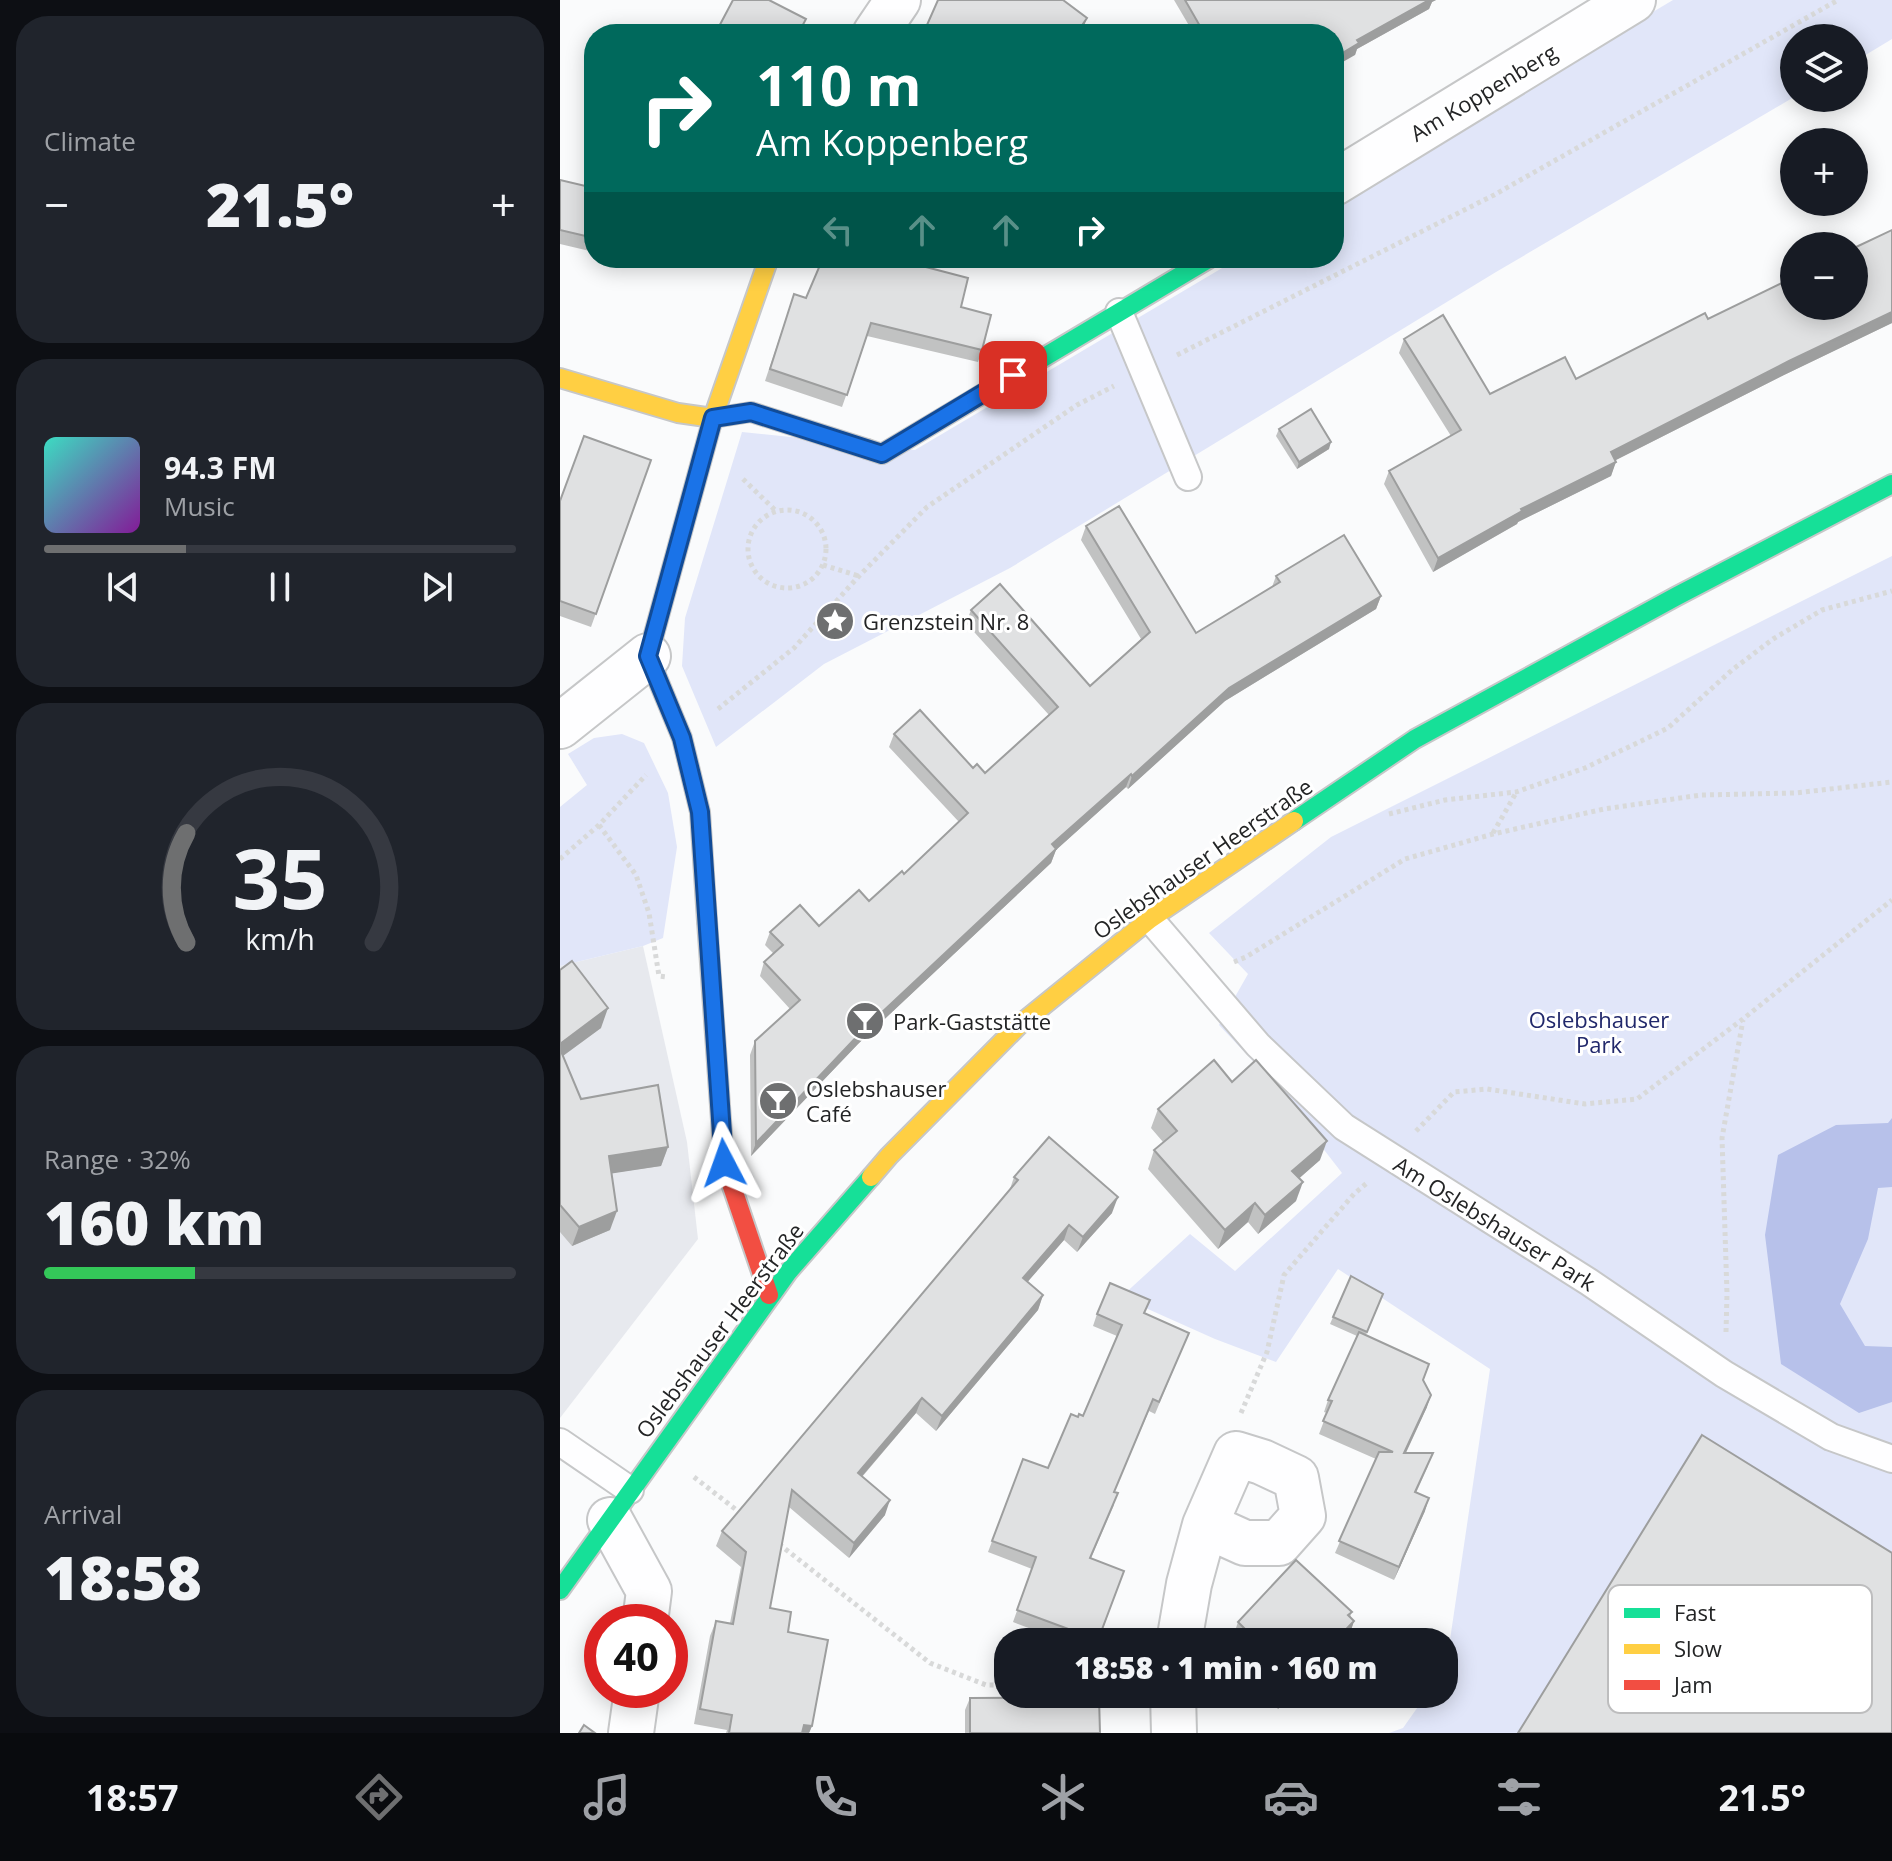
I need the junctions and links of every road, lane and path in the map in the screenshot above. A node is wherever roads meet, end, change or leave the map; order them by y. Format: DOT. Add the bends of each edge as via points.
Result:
graph roads {
  1 [pos="898,0"];
  2 [pos="1633,0"];
  3 [pos="1838,0"];
  4 [pos="882,24"];
  5 [pos="1344,177"];
  6 [pos="766,268"];
  7 [pos="1193,268"];
  8 [pos="1119,312"];
  9 [pos="1143,371"];
  10 [pos="560,378"];
  11 [pos="713,418"];
  12 [pos="1188,477"];
  13 [pos="1892,484"];
  14 [pos="823,565"];
  15 [pos="859,576"];
  16 [pos="1892,591"];
  17 [pos="648,656"];
  18 [pos="560,726"];
  19 [pos="682,738"];
  20 [pos="1892,782"];
  21 [pos="1516,792"];
  22 [pos="1386,814"];
  23 [pos="599,825"];
  24 [pos="1493,834"];
  25 [pos="560,859"];
  26 [pos="1892,900"];
  27 [pos="1150,919"];
  28 [pos="1200,977"];
  29 [pos="712,980"];
  30 [pos="1743,1019"];
  31 [pos="1391,1157"];
  32 [pos="769,1295"];
  33 [pos="1724,1374"];
  34 [pos="560,1442"];
  35 [pos="659,1449"];
  36 [pos="1236,1454"];
  37 [pos="1892,1459"];
  38 [pos="620,1505"];
  39 [pos="745,1518"];
  40 [pos="1205,1525"];
  41 [pos="770,1537"];
  42 [pos="560,1590"];
  43 [pos="647,1604"];
  44 [pos="1181,1628"];
  45 [pos="994,1685"];
  46 [pos="634,1708"];
  47 [pos="1173,1708"];
  48 [pos="631,1733"];
  49 [pos="1174,1733"];
  1 -- 4 [label="street"];
  2 -- 5 [label="street, Am Koppenberg"];
  3 -- 9 [label="path" via="1494,195"];
  6 -- 11 [label="street"];
  7 -- 8 [label="street"];
  8 -- 9 [label="lane"];
  8 -- 11 [label="street" via="882,454 751,412"];
  9 -- 12 [label="lane"];
  9 -- 15 [label="path" via="1077,405 927,507"];
  10 -- 11 [label="street" via="678,413"];
  11 -- 17 [label="street"];
  13 -- 27 [label="street, Oslebshauser Heerstraße" via="1415,739"];
  14 -- 14 [label="path" via="824,538 801,513 788,510 764,517 749,539 752,566 766,582 798,586"];
  14 -- 15 [label="path"];
  15 -- 19 [label="path" via="794,648"];
  16 -- 21 [label="path" via="1822,610 1732,670 1668,728 1585,768"];
  17 -- 18 [label="street"];
  17 -- 19 [label="street"];
  19 -- 23 [label="path"];
  19 -- 29 [label="street" via="700,812"];
  20 -- 24 [label="path" via="1795,793 1701,795 1604,809"];
  21 -- 22 [label="path"];
  21 -- 24 [label="path"];
  23 -- 25 [label="path"];
  23 -- 29 [label="path" via="636,875 649,913 659,976"];
  24 -- 28 [label="path" via="1405,859 1246,957"];
  26 -- 30 [label="path"];
  27 -- 28 [label="lane, Am Oslebshauser Park"];
  27 -- 32 [label="street, Oslebshauser Heerstraße" via="1018,1026 889,1156"];
  28 -- 31 [label="lane, Am Oslebshauser Park" via="1258,1045 1344,1127"];
  29 -- 32 [label="street" via="724,1163"];
  30 -- 31 [label="path" via="1637,1099 1585,1104 1487,1089 1454,1092"];
  30 -- 33 [label="path" via="1722,1138"];
  31 -- 33 [label="lane, Am Oslebshauser Park"];
  31 -- 36 [label="path" via="1284,1275 1267,1352 1240,1415"];
  32 -- 35 [label="street, Oslebshauser Heerstraße"];
  33 -- 37 [label="lane, Am Oslebshauser Park" via="1831,1437"];
  34 -- 38 [label="lane"];
  35 -- 38 [label="street, Oslebshauser Heerstraße"];
  35 -- 39 [label="path"];
  36 -- 40 [label="street"];
  36 -- 40 [label="street" via="1296,1478 1303,1516 1279,1543 1245,1543"];
  38 -- 42 [label="street, Oslebshauser Heerstraße"];
  38 -- 43 [label="street" via="649,1591"];
  40 -- 44 [label="street"];
  41 -- 45 [label="path" via="930,1663"];
  46 -- 48 [label="street"];
  47 -- 49 [label="street"];
}
